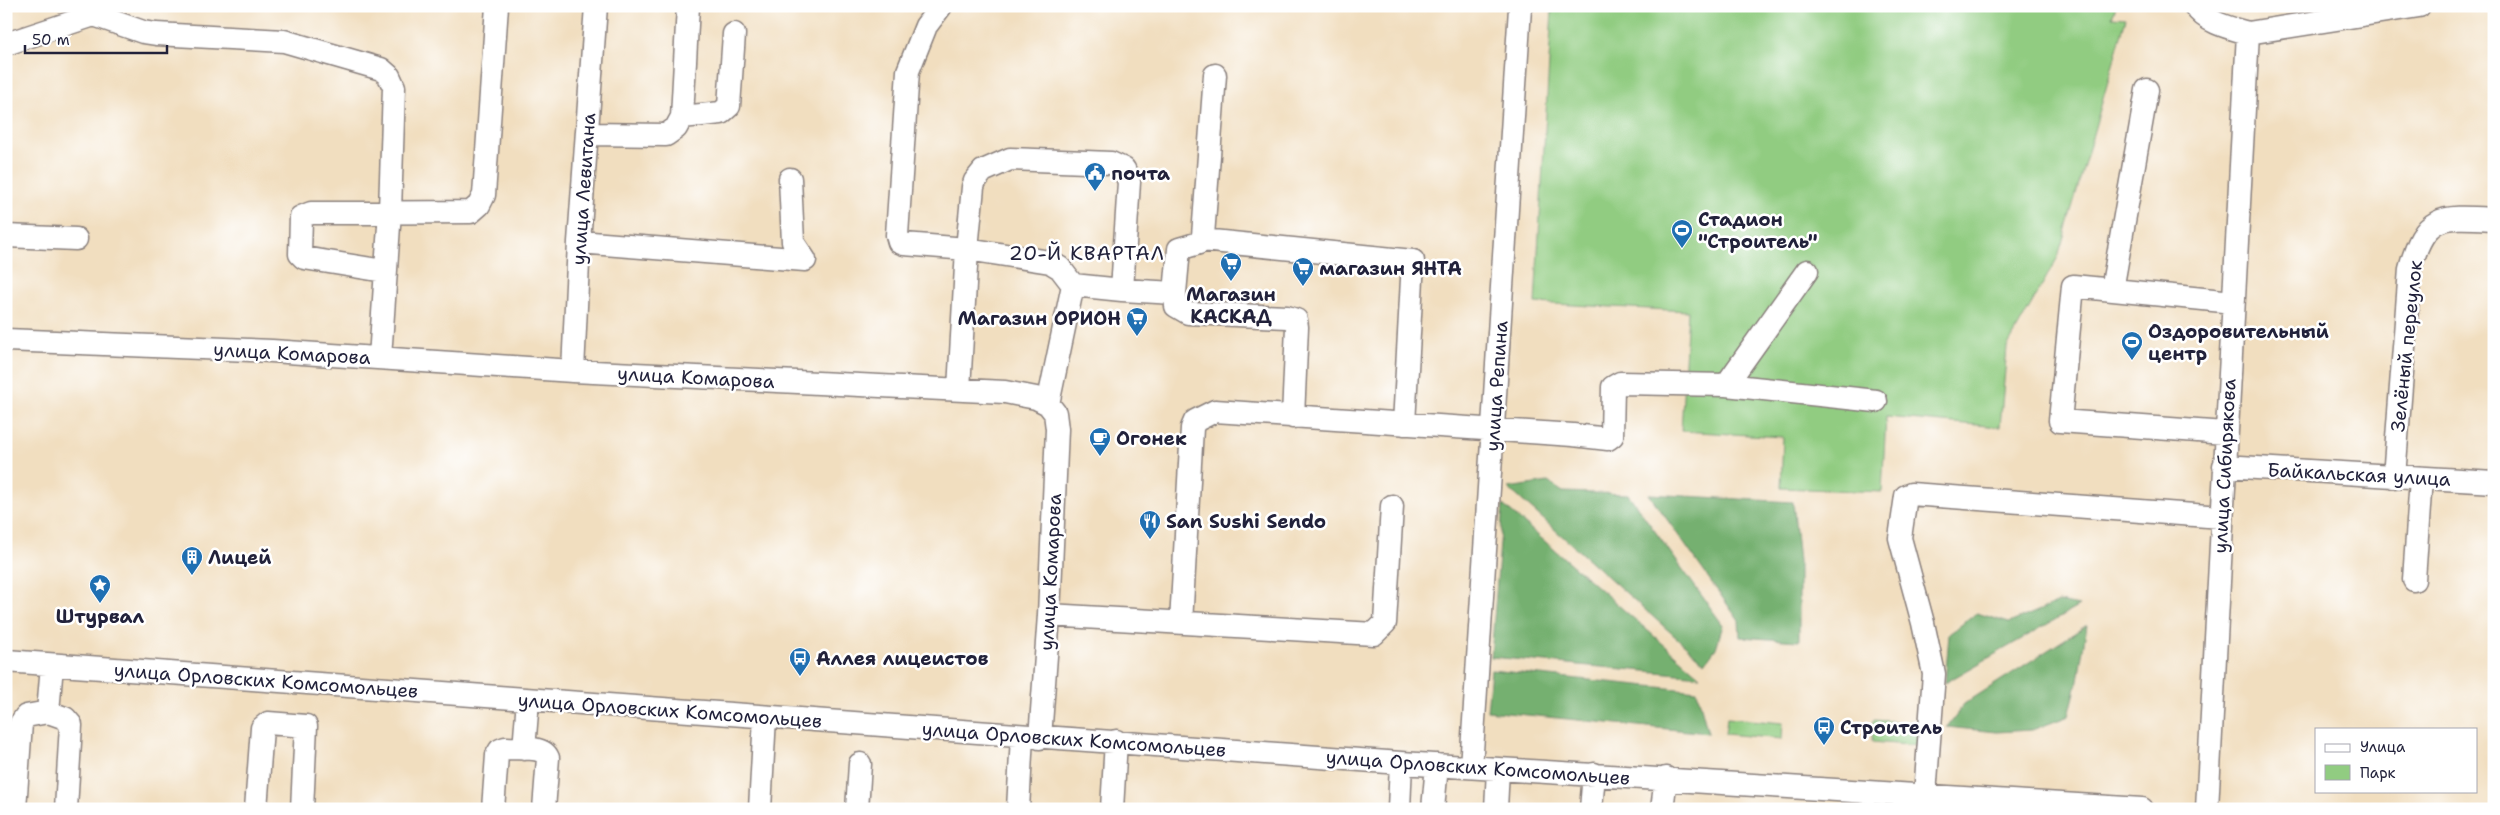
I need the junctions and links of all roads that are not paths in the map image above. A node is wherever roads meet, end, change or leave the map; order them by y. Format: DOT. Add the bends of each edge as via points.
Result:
graph roads {
  1 [pos="497,6"];
  2 [pos="596,6"];
  3 [pos="688,6"];
  4 [pos="941,6"];
  5 [pos="2195,6"];
  6 [pos="2419,6"];
  7 [pos="1520,7"];
  8 [pos="94,11"];
  9 [pos="2332,13"];
  10 [pos="2248,33"];
  11 [pos="734,34"];
  12 [pos="6,44"];
  13 [pos="1215,75"];
  14 [pos="2147,90"];
  15 [pos="682,117"];
  16 [pos="587,134"];
  17 [pos="790,179"];
  18 [pos="390,211"];
  19 [pos="2494,219"];
  20 [pos="6,236"];
  21 [pos="76,239"];
  22 [pos="1202,240"];
  23 [pos="579,242"];
  24 [pos="967,249"];
  25 [pos="384,271"];
  26 [pos="1807,271"];
  27 [pos="1073,285"];
  28 [pos="1122,290"];
  29 [pos="2112,290"];
  30 [pos="1175,293"];
  31 [pos="2233,302"];
  32 [pos="6,340"];
  33 [pos="380,358"];
  34 [pos="573,371"];
  35 [pos="1726,385"];
  36 [pos="959,389"];
  37 [pos="1876,401"];
  38 [pos="1048,404"];
  39 [pos="1293,417"];
  40 [pos="1404,424"];
  41 [pos="1493,430"];
  42 [pos="2225,434"];
  43 [pos="2224,466"];
  44 [pos="2394,476"];
  45 [pos="2421,478"];
  46 [pos="2494,482"];
  47 [pos="1392,506"];
  48 [pos="2221,517"];
  49 [pos="2414,580"];
  50 [pos="1049,615"];
  51 [pos="1181,623"];
  52 [pos="6,661"];
  53 [pos="52,665"];
  54 [pos="528,700"];
  55 [pos="48,712"];
  56 [pos="765,717"];
  57 [pos="1031,737"];
  58 [pos="1116,741"];
  59 [pos="524,749"];
  60 [pos="1401,763"];
  61 [pos="860,764"];
  62 [pos="1437,765"];
  63 [pos="1471,767"];
  64 [pos="1498,769"];
  65 [pos="1594,774"];
  66 [pos="1666,778"];
  67 [pos="1836,799"];
  68 [pos="1924,801"];
  69 [pos="15,809"];
  70 [pos="66,809"];
  71 [pos="256,809"];
  72 [pos="302,809"];
  73 [pos="493,809"];
  74 [pos="544,809"];
  75 [pos="760,809"];
  76 [pos="857,809"];
  77 [pos="1018,809"];
  78 [pos="1112,809"];
  79 [pos="1399,809"];
  80 [pos="1433,809"];
  81 [pos="1496,809"];
  82 [pos="1591,809"];
  83 [pos="1662,809"];
  84 [pos="2142,809"];
  85 [pos="2207,809"];
  1 -- 18 [label="street" via="484,195 479,205 471,212"];
  2 -- 16 [label="street, улица Левитана"];
  3 -- 15 [label="street"];
  4 -- 24 [label="street" via="926,26 908,71 896,235 904,244"];
  5 -- 10 [label="street" via="2200,13 2225,26"];
  6 -- 9 [label="street"];
  7 -- 41 [label="street, улица Репина"];
  8 -- 12 [label="street"];
  8 -- 18 [label="street" via="143,32 284,41 381,69 390,76 394,87"];
  9 -- 10 [label="street"];
  10 -- 31 [label="street, улица Сибирякова"];
  11 -- 15 [label="street" via="726,111"];
  13 -- 22 [label="street"];
  14 -- 29 [label="street"];
  15 -- 16 [label="street" via="676,128 666,135"];
  16 -- 23 [label="street, улица Левитана"];
  17 -- 23 [label="street" via="793,242 805,260"];
  18 -- 25 [label="street"];
  18 -- 25 [label="street" via="311,213 303,215 300,220 300,254 304,258"];
  19 -- 44 [label="street, Зелёный переулок" via="2461,217 2440,220 2427,230 2417,246 2410,269"];
  20 -- 21 [label="street"];
  22 -- 30 [label="street" via="1179,248"];
  22 -- 40 [label="street" via="1413,261"];
  23 -- 34 [label="street, улица Левитана"];
  24 -- 27 [label="street" via="1050,262 1060,268"];
  24 -- 28 [label="street" via="973,187 983,172 1010,159 1111,163 1124,169 1129,182"];
  24 -- 36 [label="street"];
  25 -- 33 [label="street"];
  26 -- 35 [label="street"];
  27 -- 28 [label="street"];
  27 -- 38 [label="street"];
  28 -- 30 [label="street"];
  29 -- 31 [label="street"];
  29 -- 42 [label="street" via="2073,286 2060,422"];
  30 -- 39 [label="street" via="1176,306 1188,312 1296,320"];
  31 -- 42 [label="street, улица Сибирякова"];
  32 -- 33 [label="street, улица Комарова"];
  33 -- 34 [label="street, улица Комарова"];
  34 -- 36 [label="street, улица Комарова"];
  35 -- 37 [label="street"];
  35 -- 41 [label="street" via="1617,384 1614,387 1612,436 1608,439"];
  36 -- 38 [label="street, улица Комарова" via="1025,395"];
  38 -- 50 [label="street, улица Комарова" via="1055,414 1057,429"];
  39 -- 40 [label="street"];
  39 -- 51 [label="street" via="1215,411 1194,420"];
  40 -- 41 [label="street"];
  41 -- 63 [label="street, улица Репина"];
  42 -- 43 [label="street, улица Сибирякова"];
  43 -- 44 [label="street, Байкальская улица"];
  43 -- 48 [label="street, улица Сибирякова"];
  44 -- 45 [label="street, Байкальская улица"];
  45 -- 46 [label="street, Байкальская улица"];
  45 -- 49 [label="street"];
  47 -- 51 [label="street" via="1385,623 1374,634"];
  48 -- 68 [label="street" via="1906,496 1900,538 1934,674"];
  48 -- 85 [label="street, улица Сибирякова"];
  50 -- 51 [label="street"];
  50 -- 57 [label="street, улица Комарова"];
  52 -- 53 [label="street, улица Орловских Комсомольцев"];
  53 -- 54 [label="street, улица Орловских Комсомольцев"];
  53 -- 55 [label="street"];
  54 -- 56 [label="street, улица Орловских Комсомольцев"];
  54 -- 59 [label="street"];
  55 -- 69 [label="street" via="26,716 21,723"];
  55 -- 70 [label="street" via="65,718 70,725"];
  56 -- 57 [label="street, улица Орловских Комсомольцев"];
  56 -- 75 [label="street"];
  57 -- 58 [label="street, улица Орловских Комсомольцев"];
  57 -- 77 [label="street, улица Комарова"];
  58 -- 60 [label="street, улица Орловских Комсомольцев"];
  58 -- 78 [label="street"];
  59 -- 73 [label="street" via="505,748 497,755"];
  59 -- 74 [label="street" via="541,750 548,758"];
  60 -- 62 [label="street, улица Орловских Комсомольцев"];
  60 -- 79 [label="street"];
  61 -- 76 [label="street"];
  62 -- 63 [label="street, улица Орловских Комсомольцев"];
  62 -- 80 [label="street"];
  63 -- 64 [label="street, улица Орловских Комсомольцев"];
  64 -- 65 [label="street, улица Орловских Комсомольцев"];
  64 -- 81 [label="street"];
  65 -- 66 [label="street, улица Орловских Комсомольцев"];
  65 -- 82 [label="street"];
  66 -- 67 [label="street, улица Орловских Комсомольцев"];
  66 -- 83 [label="street"];
  67 -- 68 [label="street, улица Орловских Комсомольцев"];
  68 -- 84 [label="street, улица Орловских Комсомольцев"];
  71 -- 72 [label="street" via="262,728 268,722 306,726"];
}
